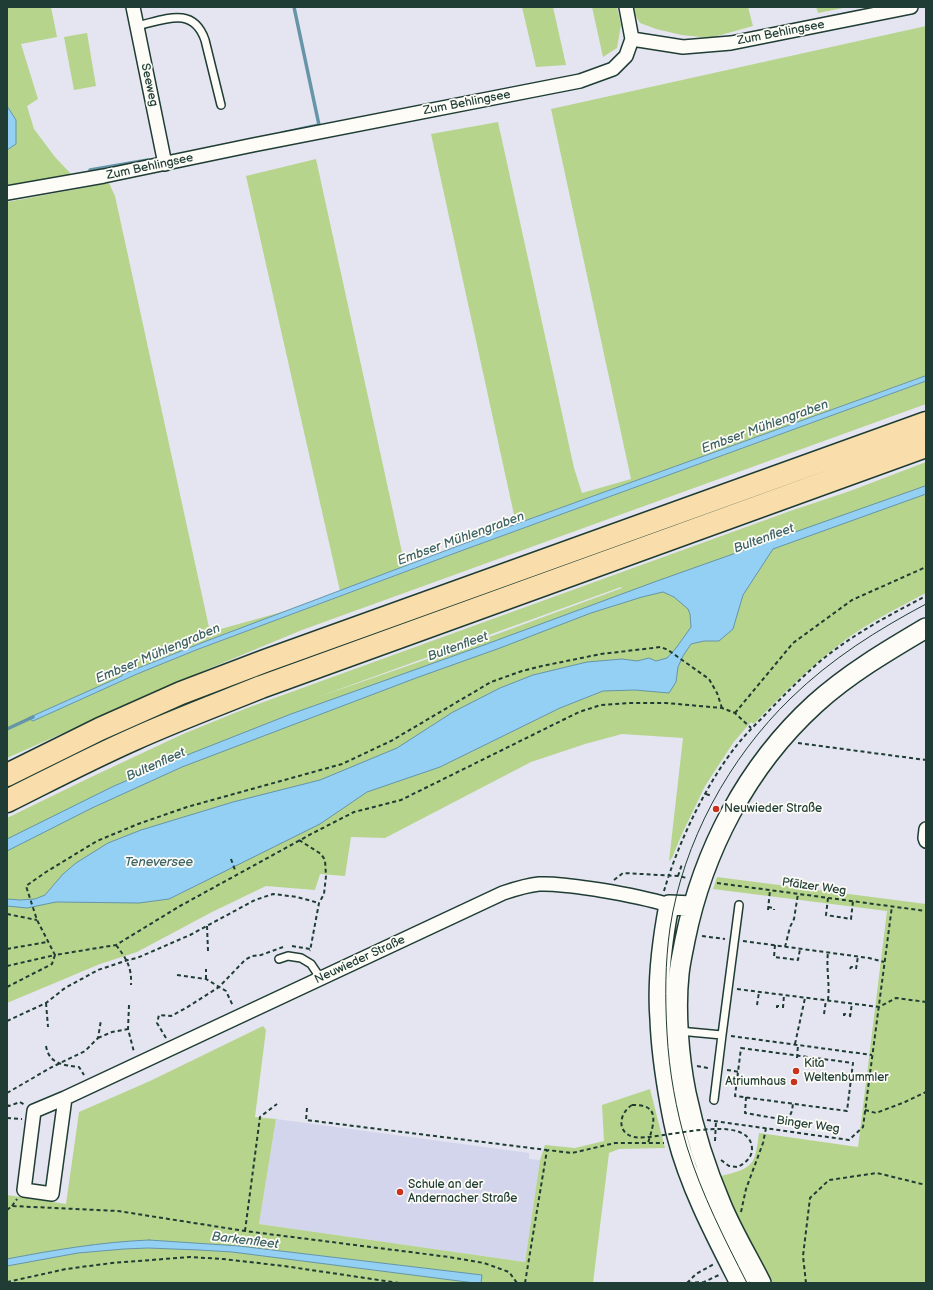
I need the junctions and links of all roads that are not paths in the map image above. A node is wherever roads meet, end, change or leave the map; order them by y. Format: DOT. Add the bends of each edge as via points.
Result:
graph roads {
  1 [pos="133,7"];
  2 [pos="626,7"];
  3 [pos="911,7"];
  4 [pos="137,26"];
  5 [pos="632,39"];
  6 [pos="221,104"];
  7 [pos="165,164"];
  8 [pos="7,192"];
  9 [pos="926,422"];
  10 [pos="926,446"];
  11 [pos="926,628"];
  12 [pos="7,775"];
  13 [pos="7,801"];
  14 [pos="926,828"];
  15 [pos="926,841"];
  16 [pos="669,905"];
  17 [pos="739,905"];
  18 [pos="693,906"];
  19 [pos="278,959"];
  20 [pos="321,979"];
  21 [pos="679,1031"];
  22 [pos="722,1034"];
  23 [pos="65,1098"];
  24 [pos="714,1100"];
  25 [pos="731,1265"];
  26 [pos="761,1283"];
  1 -- 4 [label="street, Seeweg"];
  2 -- 5 [label="street"];
  3 -- 5 [label="street, Zum Behlingsee" via="731,43 683,47"];
  4 -- 6 [label="lane" via="178,17 186,17 198,26 205,40"];
  4 -- 7 [label="street, Seeweg"];
  5 -- 7 [label="street, Zum Behlingsee" via="626,56 613,69 580,82"];
  7 -- 8 [label="street, Zum Behlingsee"];
  9 -- 12 [label="highway" via="258,663 100,729"];
  10 -- 13 [label="highway" via="261,687 133,739"];
  11 -- 18 [label="street" via="850,676 814,704 779,741 754,773 722,827"];
  14 -- 15 [label="street"];
  16 -- 18 [label="street"];
  16 -- 20 [label="street, Neuwieder Straße" via="648,898 566,885 521,887 448,918"];
  16 -- 25 [label="street" via="660,977 664,1071 679,1143 699,1197"];
  17 -- 22 [label="lane"];
  18 -- 21 [label="street" via="679,974"];
  19 -- 20 [label="lane" via="288,956 301,958 311,964"];
  20 -- 23 [label="street, Neuwieder Straße"];
  21 -- 22 [label="lane"];
  21 -- 26 [label="street" via="686,1093 692,1117 712,1153 721,1205"];
  22 -- 24 [label="lane"];
  23 -- 23 [label="street, Neuwieder Straße" via="52,1194 24,1190 34,1111"];
}
